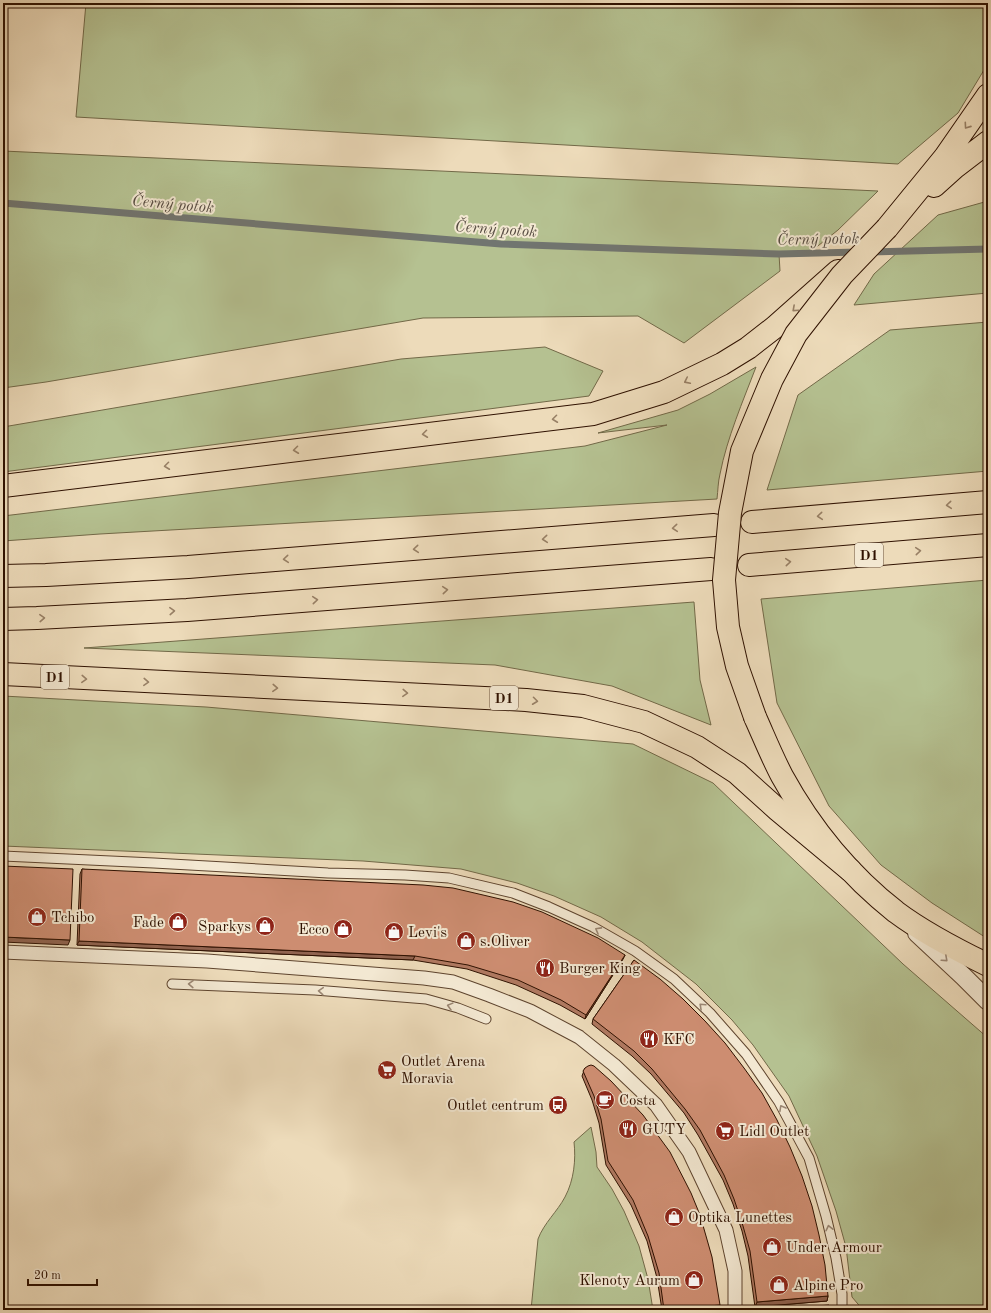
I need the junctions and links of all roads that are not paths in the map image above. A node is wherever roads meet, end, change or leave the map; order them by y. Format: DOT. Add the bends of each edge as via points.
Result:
graph roads {
  1 [pos="988,95"];
  2 [pos="988,142"];
  3 [pos="949,163"];
  4 [pos="887,228"];
  5 [pos="3,486"];
  6 [pos="988,502"];
  7 [pos="752,522"];
  8 [pos="714,525"];
  9 [pos="988,545"];
  10 [pos="749,565"];
  11 [pos="711,569"];
  12 [pos="3,576"];
  13 [pos="3,619"];
  14 [pos="3,674"];
  15 [pos="3,856"];
  16 [pos="850,870"];
  17 [pos="897,912"];
  18 [pos="3,952"];
  19 [pos="988,965"];
  20 [pos="172,984"];
  21 [pos="988,1001"];
  22 [pos="486,1019"];
  23 [pos="735,1310"];
  24 [pos="842,1310"];
  1 -- 3 [label="highway, one-way"];
  2 -- 3 [label="highway"];
  3 -- 4 [label="highway"];
  4 -- 5 [label="highway, one-way, bridge" via="776,327 748,348 722,364 664,392 593,414"];
  4 -- 16 [label="highway, bridge" via="842,275 796,334 772,379 742,451 730,513 724,580 728,627 755,718 781,775 809,821"];
  6 -- 7 [label="highway, one-way"];
  8 -- 12 [label="highway, one-way" via="188,567"];
  10 -- 9 [label="highway, D1, one-way"];
  13 -- 11 [label="highway, one-way" via="187,610"];
  14 -- 16 [label="highway, D1, one-way" via="526,700 583,706 644,722 697,747 737,774"];
  24 -- 15 [label="lane, one-way" via="836,1258 809,1158 779,1102 746,1054 710,1013 674,979 635,951 593,927 513,892 449,878"];
  16 -- 17 [label="highway"];
  17 -- 19 [label="highway"];
  17 -- 21 [label="street, one-way"];
  18 -- 23 [label="street" via="207,961 424,978 453,982 530,1011 579,1037 614,1065 656,1105 689,1152 726,1230 734,1271"];
  22 -- 20 [label="lane, one-way" via="426,999 315,990"];
}
